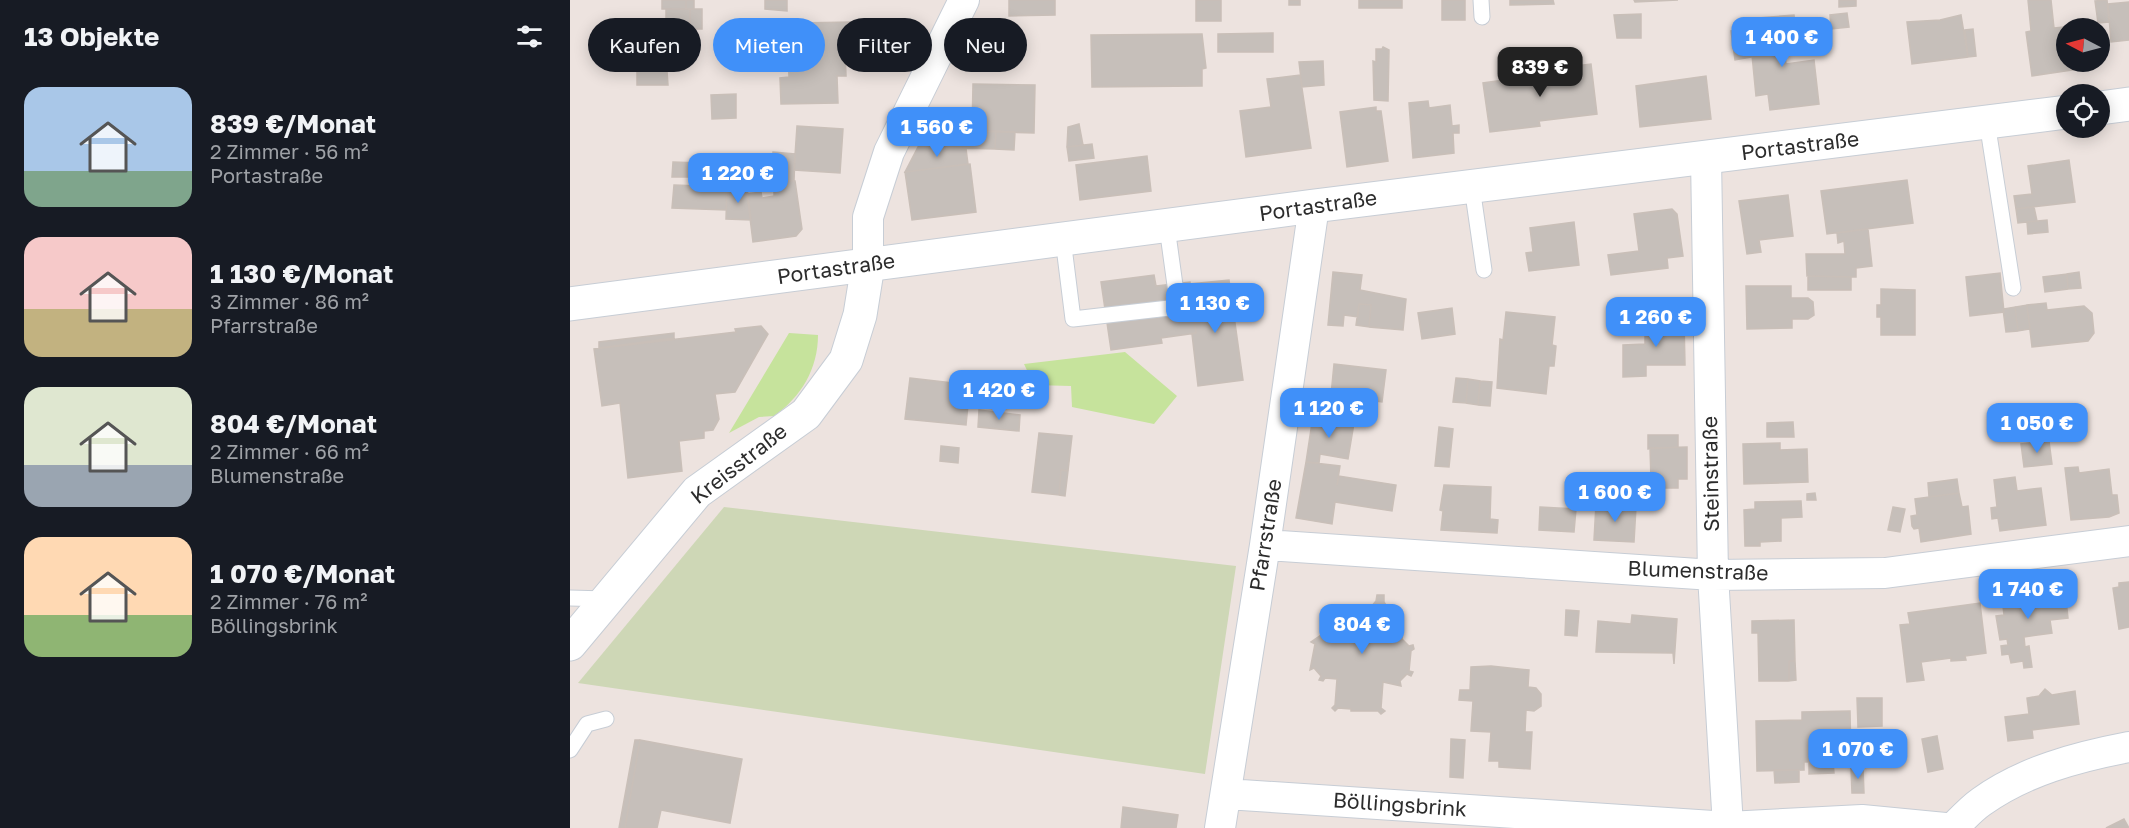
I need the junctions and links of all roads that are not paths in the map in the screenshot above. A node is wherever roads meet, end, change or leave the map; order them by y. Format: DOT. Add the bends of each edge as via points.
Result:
graph roads {
  1 [pos="964,0"];
  2 [pos="1481,0"];
  3 [pos="1482,17"];
  4 [pos="2129,104"];
  5 [pos="2110,107"];
  6 [pos="2056,113"];
  7 [pos="1988,122"];
  8 [pos="1706,158"];
  9 [pos="1472,187"];
  10 [pos="1314,206"];
  11 [pos="1167,227"];
  12 [pos="1063,239"];
  13 [pos="867,265"];
  14 [pos="1484,270"];
  15 [pos="2013,288"];
  16 [pos="570,304"];
  17 [pos="2129,541"];
  18 [pos="1265,545"];
  19 [pos="1713,575"];
  20 [pos="570,598"];
  21 [pos="606,599"];
  22 [pos="570,644"];
  23 [pos="606,719"];
  24 [pos="2129,747"];
  25 [pos="570,750"];
  26 [pos="1226,794"];
  27 [pos="1646,825"];
  28 [pos="1728,827"];
  29 [pos="1220,828"];
  30 [pos="1945,828"];
  31 [pos="1953,828"];
  1 -- 13 [label="street" via="889,152 868,217"];
  2 -- 3 [label="lane"];
  4 -- 5 [label="main road"];
  6 -- 7 [label="main road, Portastraße"];
  7 -- 8 [label="main road, Portastraße"];
  7 -- 15 [label="lane"];
  8 -- 9 [label="main road, Portastraße"];
  8 -- 19 [label="street, Steinstraße"];
  9 -- 10 [label="main road, Portastraße"];
  9 -- 14 [label="lane"];
  10 -- 11 [label="main road, Portastraße"];
  10 -- 18 [label="street, Pfarrstraße"];
  11 -- 12 [label="main road, Portastraße"];
  11 -- 12 [label="lane" via="1178,307 1073,319"];
  12 -- 13 [label="main road, Portastraße"];
  13 -- 16 [label="main road, Portastraße"];
  13 -- 21 [label="main road, Kreisstraße" via="860,315 846,360 806,414 697,492"];
  17 -- 19 [label="street, Blumenstraße" via="1885,573"];
  18 -- 19 [label="street, Blumenstraße"];
  18 -- 26 [label="street, Pfarrstraße"];
  19 -- 28 [label="street, Steinstraße"];
  20 -- 21 [label="lane"];
  21 -- 22 [label="main road, Kreisstraße"];
  23 -- 25 [label="lane" via="587,724"];
  24 -- 31 [label="street" via="2081,756 2015,782 1979,803"];
  26 -- 27 [label="street, Böllingsbrink"];
  26 -- 29 [label="street, Pfarrstraße"];
  27 -- 28 [label="street, Böllingsbrink"];
  28 -- 30 [label="street, Böllingsbrink" via="1862,820"];
}
